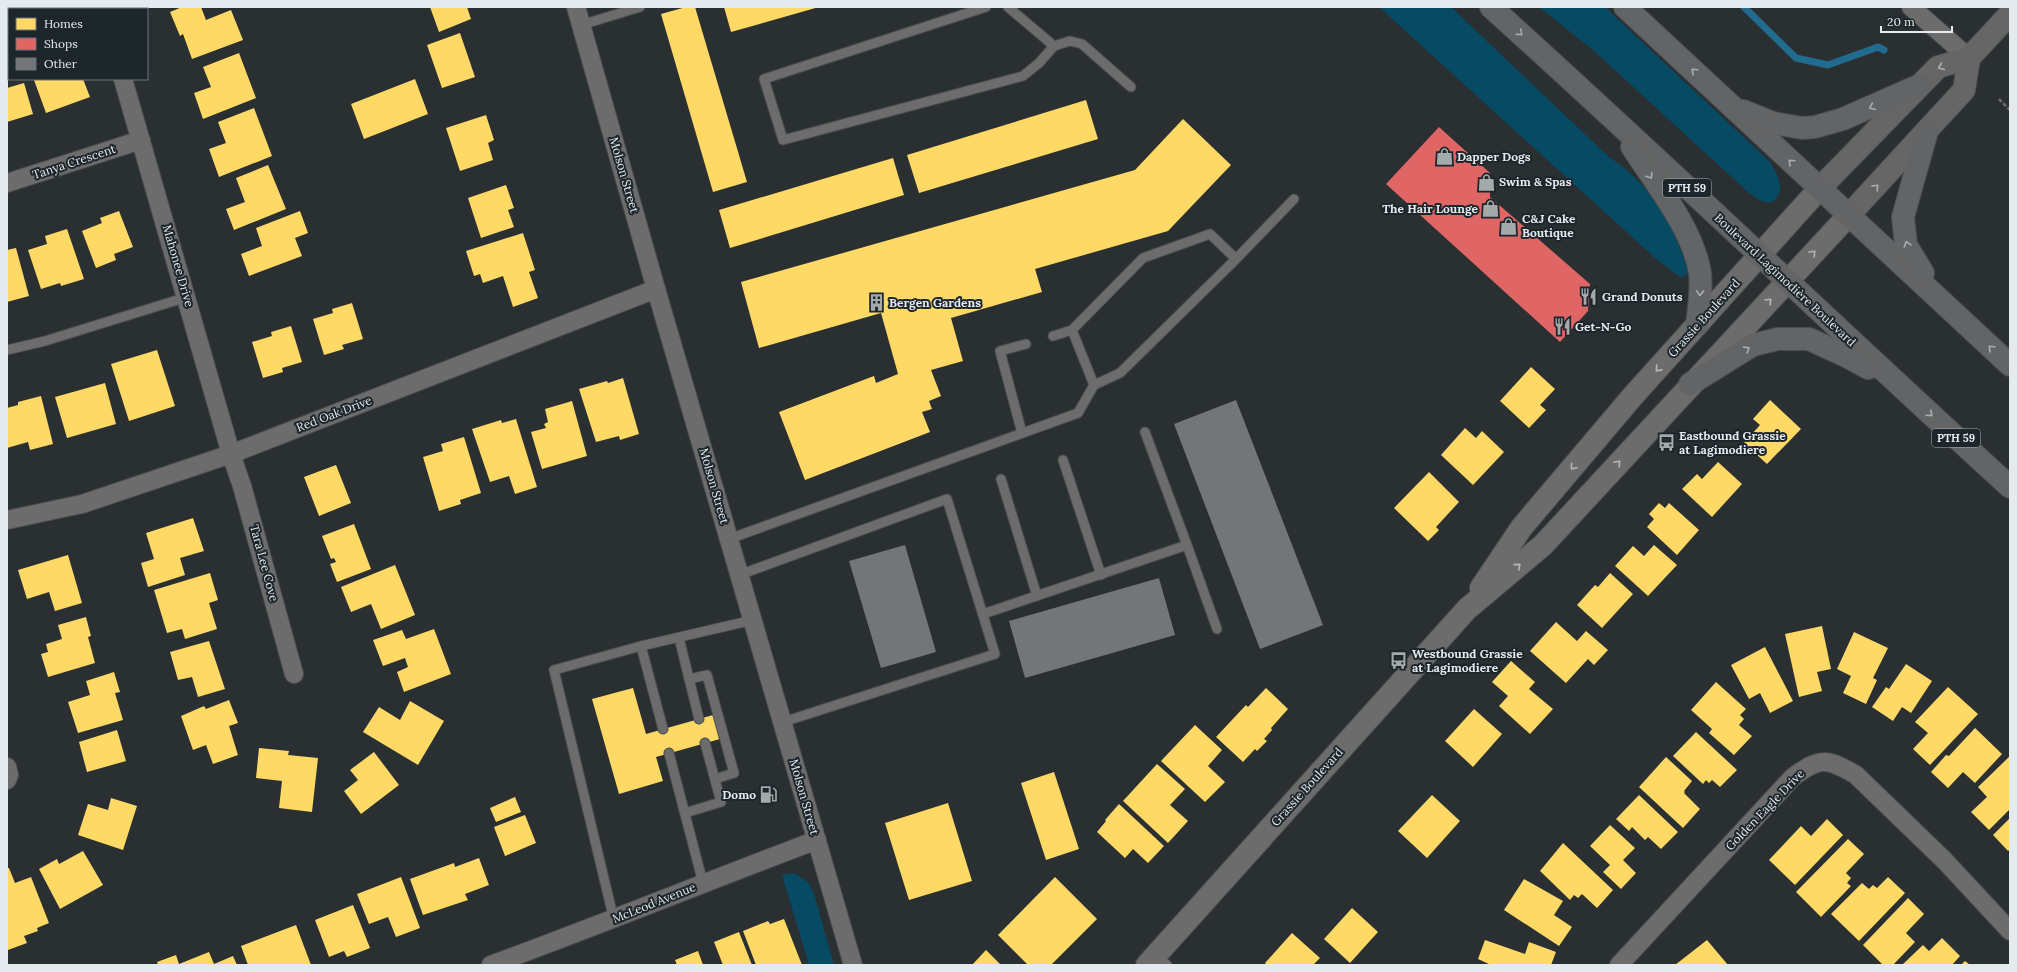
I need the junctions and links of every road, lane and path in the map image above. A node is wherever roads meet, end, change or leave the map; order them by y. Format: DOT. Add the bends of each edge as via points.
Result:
graph roads {
  1 [pos="576,7"];
  2 [pos="640,7"];
  3 [pos="986,7"];
  4 [pos="1008,7"];
  5 [pos="1491,7"];
  6 [pos="1624,7"];
  7 [pos="1911,7"];
  8 [pos="2010,14"];
  9 [pos="581,25"];
  10 [pos="1054,46"];
  11 [pos="1969,58"];
  12 [pos="123,80"];
  13 [pos="1920,85"];
  14 [pos="1130,87"];
  15 [pos="1722,97"];
  16 [pos="1999,99"];
  17 [pos="2010,110"];
  18 [pos="1614,119"];
  19 [pos="1927,131"];
  20 [pos="141,140"];
  21 [pos="7,183"];
  22 [pos="1820,188"];
  23 [pos="1294,199"];
  24 [pos="1849,215"];
  25 [pos="1759,256"];
  26 [pos="1236,259"];
  27 [pos="1787,282"];
  28 [pos="656,289"];
  29 [pos="187,297"];
  30 [pos="1697,325"];
  31 [pos="1072,330"];
  32 [pos="1972,330"];
  33 [pos="1053,336"];
  34 [pos="1026,344"];
  35 [pos="7,350"];
  36 [pos="2010,365"];
  37 [pos="1690,384"];
  38 [pos="1094,385"];
  39 [pos="1901,388"];
  40 [pos="1145,432"];
  41 [pos="1022,433"];
  42 [pos="231,454"];
  43 [pos="1063,460"];
  44 [pos="1001,479"];
  45 [pos="2010,487"];
  46 [pos="7,520"];
  47 [pos="729,538"];
  48 [pos="1187,545"];
  49 [pos="740,575"];
  50 [pos="1101,575"];
  51 [pos="1037,596"];
  52 [pos="1467,609"];
  53 [pos="983,614"];
  54 [pos="753,620"];
  55 [pos="1217,630"];
  56 [pos="679,638"];
  57 [pos="641,646"];
  58 [pos="294,674"];
  59 [pos="689,679"];
  60 [pos="699,719"];
  61 [pos="783,722"];
  62 [pos="663,730"];
  63 [pos="705,743"];
  64 [pos="669,753"];
  65 [pos="7,767"];
  66 [pos="715,779"];
  67 [pos="7,780"];
  68 [pos="685,813"];
  69 [pos="817,840"];
  70 [pos="703,883"];
  71 [pos="614,920"];
  72 [pos="2010,931"];
  73 [pos="1157,962"];
  74 [pos="491,965"];
  75 [pos="853,965"];
  76 [pos="1619,965"];
  1 -- 9 [label="street, Molson Street"];
  2 -- 9 [label="lane"];
  3 -- 10 [label="lane" via="764,78 783,140 1023,76"];
  4 -- 10 [label="lane"];
  5 -- 18 [label="main road, Boulevard Lagimodière Boulevard / PTH 59, one-way"];
  15 -- 6 [label="main road, one-way"];
  7 -- 11 [label="street"];
  8 -- 11 [label="main road"];
  9 -- 28 [label="street, Molson Street"];
  10 -- 14 [label="lane" via="1070,41 1082,44"];
  11 -- 13 [label="main road, Grassie Boulevard, one-way" via="1938,67"];
  11 -- 19 [label="main road, Grassie Boulevard" via="1964,90"];
  12 -- 20 [label="street, Mahonee Drive"];
  13 -- 15 [label="main road, one-way" via="1843,120 1802,128 1773,123 1741,110"];
  13 -- 22 [label="main road, Grassie Boulevard"];
  22 -- 15 [label="main road, one-way"];
  16 -- 17 [label="path"];
  18 -- 25 [label="main road, Boulevard Lagimodière Boulevard / PTH 59"];
  18 -- 30 [label="main road, one-way" via="1674,211 1692,246 1700,275"];
  24 -- 19 [label="main road, Grassie Boulevard, one-way"];
  32 -- 19 [label="main road, one-way" via="1924,276 1906,245 1903,217"];
  20 -- 21 [label="street, Tanya Crescent"];
  20 -- 29 [label="street, Mahonee Drive"];
  22 -- 24 [label="main road"];
  22 -- 25 [label="street, Grassie Boulevard"];
  23 -- 26 [label="lane"];
  27 -- 24 [label="street, Grassie Boulevard, one-way"];
  24 -- 32 [label="main road"];
  25 -- 27 [label="main road, Boulevard Lagimodière Boulevard / PTH 59"];
  25 -- 30 [label="street, Grassie Boulevard"];
  26 -- 31 [label="lane" via="1210,234 1143,258"];
  26 -- 38 [label="lane" via="1120,373"];
  37 -- 27 [label="street, Grassie Boulevard, one-way"];
  27 -- 39 [label="main road, Boulevard Lagimodière Boulevard / PTH 59"];
  28 -- 42 [label="street, Red Oak Drive"];
  28 -- 47 [label="street, Molson Street"];
  29 -- 35 [label="lane" via="45,341"];
  29 -- 42 [label="street, Mahonee Drive"];
  30 -- 52 [label="street, Grassie Boulevard, one-way" via="1522,527"];
  31 -- 33 [label="lane"];
  31 -- 38 [label="lane"];
  36 -- 32 [label="main road, one-way"];
  34 -- 41 [label="lane" via="1000,352"];
  37 -- 39 [label="main road, one-way" via="1753,345 1778,339 1809,339 1846,356"];
  52 -- 37 [label="street, Grassie Boulevard, one-way" via="1543,545"];
  38 -- 41 [label="lane" via="1078,413"];
  39 -- 45 [label="main road, Boulevard Lagimodière Boulevard / PTH 59, one-way"];
  40 -- 48 [label="lane"];
  41 -- 47 [label="lane"];
  42 -- 46 [label="street, Red Oak Drive" via="82,504"];
  42 -- 58 [label="street, Tara Lee Cove"];
  43 -- 50 [label="lane"];
  44 -- 51 [label="lane"];
  47 -- 49 [label="street, Molson Street"];
  48 -- 50 [label="lane"];
  48 -- 55 [label="lane"];
  49 -- 53 [label="lane" via="947,499"];
  49 -- 54 [label="street, Molson Street"];
  50 -- 51 [label="lane"];
  51 -- 53 [label="lane"];
  52 -- 73 [label="street, Grassie Boulevard"];
  53 -- 61 [label="lane" via="995,654"];
  54 -- 56 [label="lane"];
  54 -- 61 [label="street, Molson Street"];
  56 -- 57 [label="lane"];
  56 -- 59 [label="lane"];
  57 -- 62 [label="lane"];
  57 -- 71 [label="lane" via="554,670"];
  59 -- 60 [label="lane"];
  59 -- 66 [label="lane" via="707,674 732,765 734,773"];
  61 -- 69 [label="street, Molson Street"];
  63 -- 66 [label="lane"];
  64 -- 68 [label="lane"];
  65 -- 67 [label="street"];
  66 -- 68 [label="lane" via="721,802"];
  68 -- 70 [label="lane"];
  69 -- 70 [label="street, McLeod Avenue"];
  69 -- 75 [label="street, Molson Street"];
  70 -- 71 [label="street, McLeod Avenue"];
  71 -- 74 [label="street, McLeod Avenue"];
  72 -- 76 [label="street, Golden Eagle Drive" via="1945,861 1856,775 1840,765 1826,761 1810,765 1794,777"];
}
